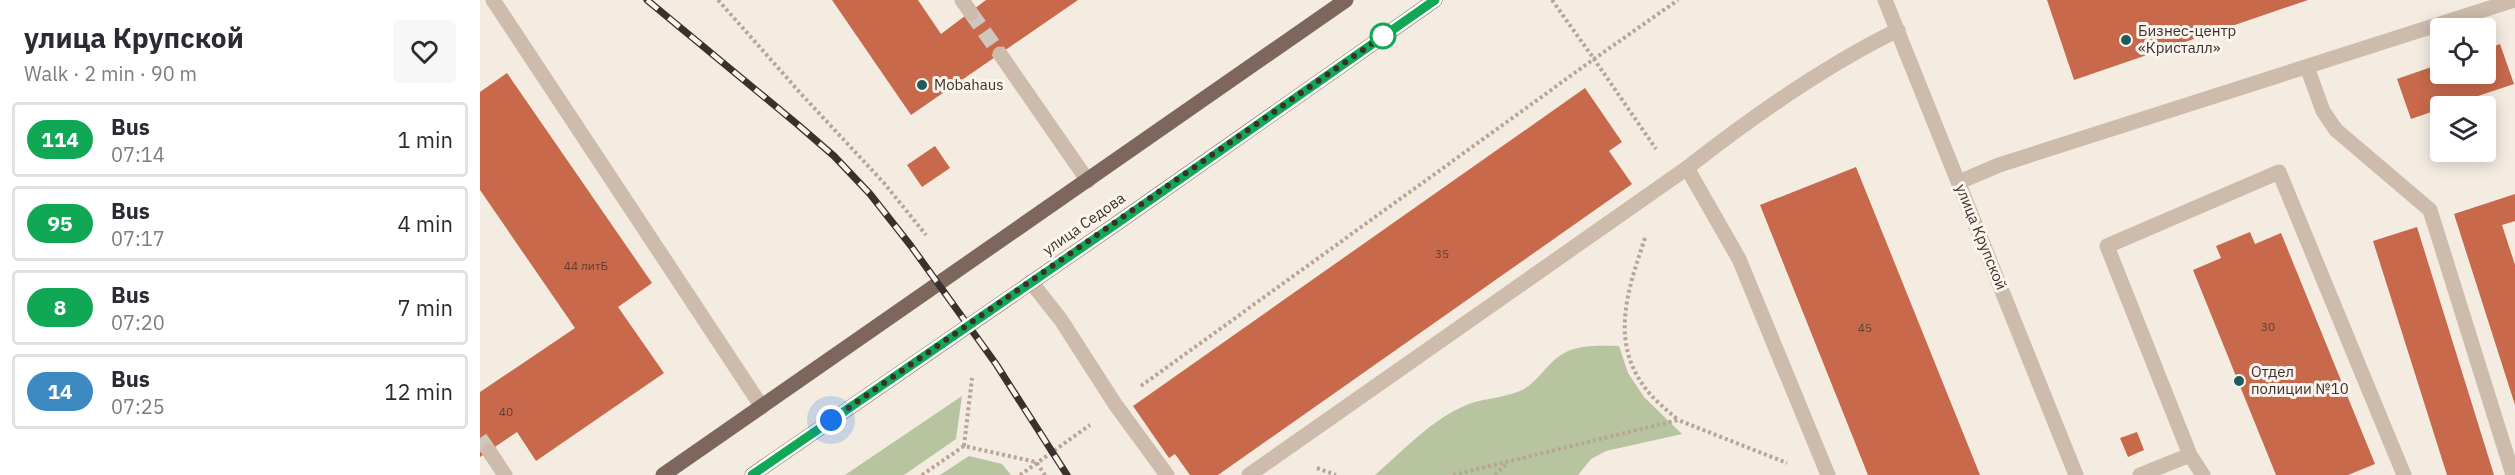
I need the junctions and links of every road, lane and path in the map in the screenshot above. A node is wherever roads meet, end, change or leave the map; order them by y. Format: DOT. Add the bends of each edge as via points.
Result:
graph roads {
  1 [pos="493,0"];
  2 [pos="718,0"];
  3 [pos="1346,0"];
  4 [pos="1435,0"];
  5 [pos="1552,0"];
  6 [pos="1678,0"];
  7 [pos="1886,0"];
  8 [pos="2515,0"];
  9 [pos="1898,30"];
  10 [pos="1000,54"];
  11 [pos="1594,60"];
  12 [pos="2307,67"];
  13 [pos="1675,176"];
  14 [pos="1088,181"];
  15 [pos="1959,182"];
  16 [pos="926,235"];
  17 [pos="1032,282"];
  18 [pos="972,378"];
  19 [pos="1115,404"];
  20 [pos="762,407"];
  21 [pos="1678,420"];
  22 [pos="964,446"];
  23 [pos="489,451"];
  24 [pos="2190,455"];
  25 [pos="1508,461"];
  26 [pos="1036,462"];
  27 [pos="1797,466"];
  28 [pos="505,475"];
  29 [pos="663,475"];
  30 [pos="752,475"];
  31 [pos="922,475"];
  32 [pos="1020,475"];
  33 [pos="1045,475"];
  34 [pos="1167,475"];
  35 [pos="1249,475"];
  36 [pos="1452,475"];
  37 [pos="1495,475"];
  38 [pos="1828,475"];
  39 [pos="2076,475"];
  40 [pos="2140,475"];
  41 [pos="2203,475"];
  42 [pos="2404,475"];
  43 [pos="2513,475"];
  1 -- 20 [label="street"];
  2 -- 16 [label="path" via="884,183"];
  3 -- 14 [label="main road"];
  4 -- 17 [label="main road, улица Седова"];
  5 -- 11 [label="path"];
  6 -- 11 [label="path"];
  7 -- 9 [label="street, улица Крупской"];
  8 -- 12 [label="street"];
  9 -- 13 [label="street" via="1858,49"];
  9 -- 15 [label="street, улица Крупской"];
  10 -- 14 [label="street"];
  11 -- 13 [label="path"];
  11 -- 19 [label="path"];
  12 -- 15 [label="street" via="1999,165"];
  12 -- 43 [label="street" via="2336,130 2430,210"];
  13 -- 21 [label="path" via="1627,291 1624,319 1626,348 1634,371 1650,394"];
  13 -- 35 [label="street"];
  13 -- 38 [label="street" via="1739,259"];
  14 -- 20 [label="main road"];
  15 -- 39 [label="street, улица Крупской"];
  17 -- 19 [label="street"];
  17 -- 30 [label="main road, улица Седова"];
  18 -- 22 [label="path"];
  19 -- 26 [label="path" via="1075,438"];
  19 -- 34 [label="street"];
  20 -- 29 [label="main road"];
  21 -- 25 [label="path"];
  21 -- 27 [label="path"];
  22 -- 26 [label="path"];
  22 -- 31 [label="path"];
  23 -- 28 [label="street"];
  24 -- 40 [label="street"];
  24 -- 41 [label="street"];
  24 -- 42 [label="street" via="2107,246 2278,172"];
  25 -- 36 [label="path"];
  25 -- 37 [label="path"];
  26 -- 32 [label="path"];
  26 -- 33 [label="path"];
}
